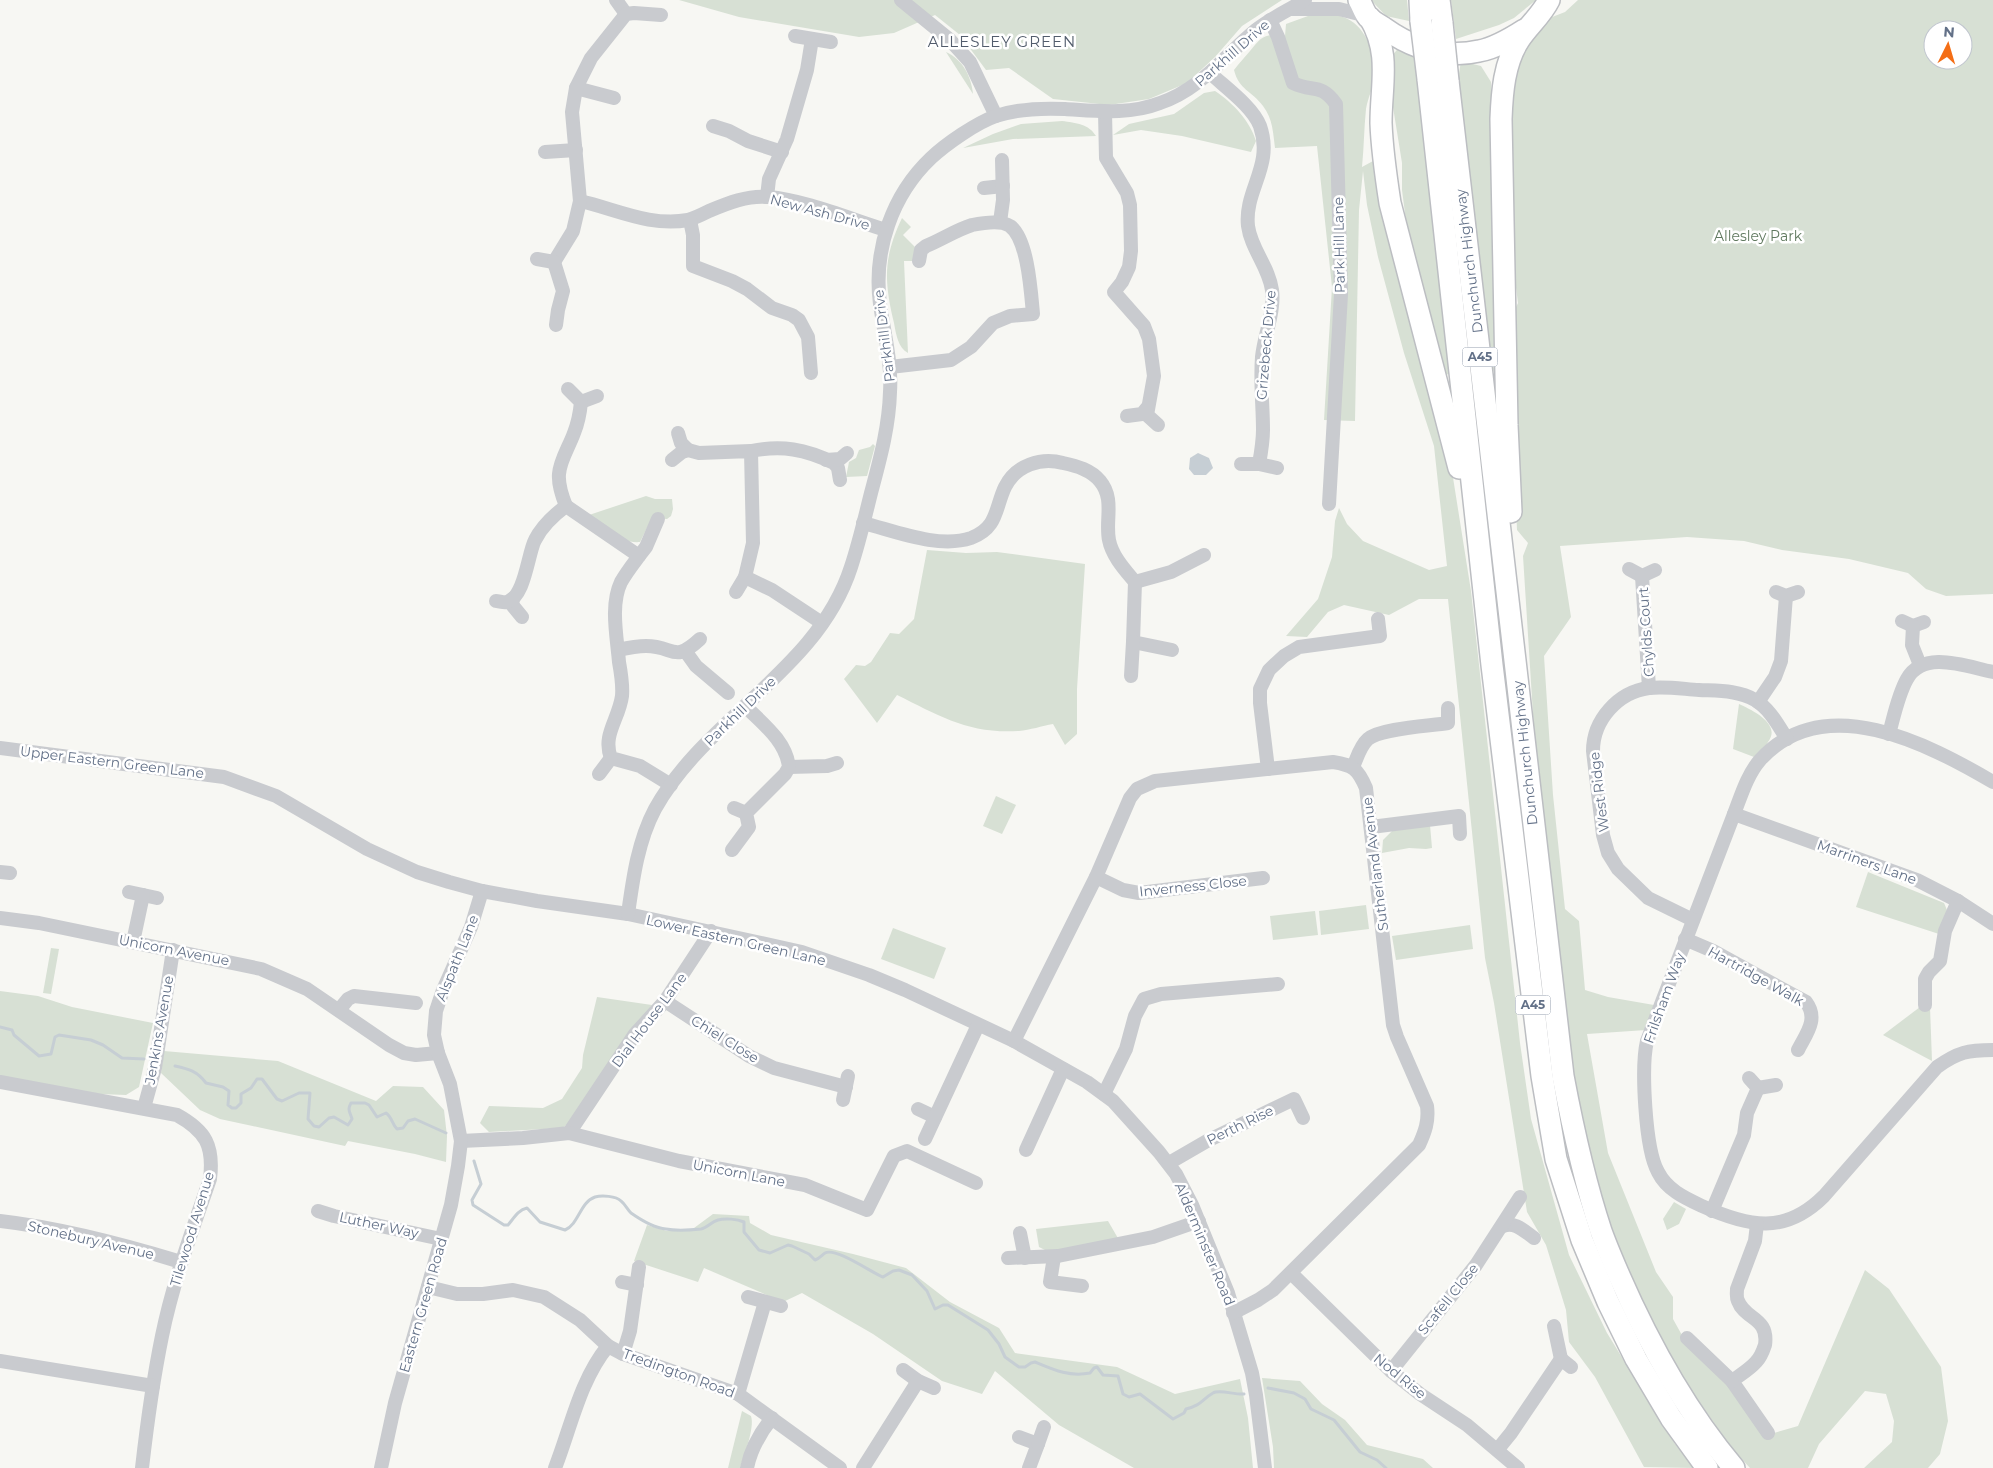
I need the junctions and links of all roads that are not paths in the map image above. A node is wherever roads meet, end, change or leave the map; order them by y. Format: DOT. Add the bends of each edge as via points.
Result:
graph roads {
  1 [pos="616,0"];
  2 [pos="901,0"];
  3 [pos="1305,0"];
  4 [pos="1420,0"];
  5 [pos="1439,0"];
  6 [pos="1548,3"];
  7 [pos="1290,9"];
  8 [pos="1365,11"];
  9 [pos="626,14"];
  10 [pos="662,15"];
  11 [pos="1270,20"];
  12 [pos="1432,22"];
  13 [pos="1529,27"];
  14 [pos="795,36"];
  15 [pos="812,39"];
  16 [pos="831,42"];
  17 [pos="1210,73"];
  18 [pos="1438,80"];
  19 [pos="576,88"];
  20 [pos="614,98"];
  21 [pos="1105,112"];
  22 [pos="996,116"];
  23 [pos="713,126"];
  24 [pos="576,150"];
  25 [pos="545,152"];
  26 [pos="782,152"];
  27 [pos="1002,160"];
  28 [pos="1002,186"];
  29 [pos="984,188"];
  30 [pos="767,197"];
  31 [pos="580,201"];
  32 [pos="690,220"];
  33 [pos="1000,222"];
  34 [pos="886,230"];
  35 [pos="537,259"];
  36 [pos="919,261"];
  37 [pos="554,262"];
  38 [pos="556,325"];
  39 [pos="890,367"];
  40 [pos="811,373"];
  41 [pos="568,389"];
  42 [pos="597,396"];
  43 [pos="581,402"];
  44 [pos="1147,408"];
  45 [pos="1127,416"];
  46 [pos="1158,425"];
  47 [pos="678,433"];
  48 [pos="688,450"];
  49 [pos="751,451"];
  50 [pos="847,453"];
  51 [pos="672,460"];
  52 [pos="826,460"];
  53 [pos="1241,464"];
  54 [pos="1259,464"];
  55 [pos="1277,468"];
  56 [pos="840,480"];
  57 [pos="1329,504"];
  58 [pos="566,506"];
  59 [pos="1474,506"];
  60 [pos="658,519"];
  61 [pos="863,523"];
  62 [pos="1204,555"];
  63 [pos="639,556"];
  64 [pos="1629,569"];
  65 [pos="745,577"];
  66 [pos="1135,582"];
  67 [pos="736,592"];
  68 [pos="1787,593"];
  69 [pos="512,599"];
  70 [pos="496,601"];
  71 [pos="522,617"];
  72 [pos="1378,619"];
  73 [pos="822,623"];
  74 [pos="1913,623"];
  75 [pos="1512,634"];
  76 [pos="700,639"];
  77 [pos="1133,642"];
  78 [pos="618,650"];
  79 [pos="1172,650"];
  80 [pos="686,652"];
  81 [pos="1920,665"];
  82 [pos="1993,672"];
  83 [pos="1131,676"];
  84 [pos="1649,688"];
  85 [pos="728,693"];
  86 [pos="1758,702"];
  87 [pos="745,706"];
  88 [pos="1448,708"];
  89 [pos="1889,734"];
  90 [pos="1787,739"];
  91 [pos="0,748"];
  92 [pos="611,758"];
  93 [pos="837,764"];
  94 [pos="1352,767"];
  95 [pos="789,768"];
  96 [pos="1268,769"];
  97 [pos="599,774"];
  98 [pos="1993,782"];
  99 [pos="671,785"];
  100 [pos="1734,814"];
  101 [pos="1371,827"];
  102 [pos="1460,834"];
  103 [pos="732,850"];
  104 [pos="1096,876"];
  105 [pos="1263,878"];
  106 [pos="482,891"];
  107 [pos="129,892"];
  108 [pos="1958,901"];
  109 [pos="628,914"];
  110 [pos="0,918"];
  111 [pos="1693,920"];
  112 [pos="1993,924"];
  113 [pos="710,931"];
  114 [pos="1686,939"];
  115 [pos="133,942"];
  116 [pos="173,950"];
  117 [pos="1278,984"];
  118 [pos="665,1001"];
  119 [pos="929,1001"];
  120 [pos="416,1003"];
  121 [pos="1926,1005"];
  122 [pos="339,1010"];
  123 [pos="978,1025"];
  124 [pos="1014,1041"];
  125 [pos="1798,1050"];
  126 [pos="1993,1050"];
  127 [pos="438,1053"];
  128 [pos="1063,1069"];
  129 [pos="0,1082"];
  130 [pos="1776,1085"];
  131 [pos="846,1088"];
  132 [pos="1104,1094"];
  133 [pos="144,1108"];
  134 [pos="918,1109"];
  135 [pos="935,1117"];
  136 [pos="1303,1118"];
  137 [pos="569,1133"];
  138 [pos="926,1139"];
  139 [pos="460,1147"];
  140 [pos="1026,1150"];
  141 [pos="1169,1163"];
  142 [pos="976,1183"];
  143 [pos="1520,1198"];
  144 [pos="318,1211"];
  145 [pos="1712,1211"];
  146 [pos="0,1221"];
  147 [pos="1199,1221"];
  148 [pos="1756,1224"];
  149 [pos="1503,1226"];
  150 [pos="1020,1233"];
  151 [pos="1534,1238"];
  152 [pos="441,1239"];
  153 [pos="1054,1257"];
  154 [pos="1008,1258"];
  155 [pos="1025,1258"];
  156 [pos="182,1262"];
  157 [pos="639,1267"];
  158 [pos="1291,1273"];
  159 [pos="622,1282"];
  160 [pos="637,1285"];
  161 [pos="1082,1286"];
  162 [pos="428,1287"];
  163 [pos="748,1298"];
  164 [pos="765,1302"];
  165 [pos="781,1306"];
  166 [pos="1234,1312"];
  167 [pos="1554,1326"];
  168 [pos="1687,1338"];
  169 [pos="608,1346"];
  170 [pos="623,1354"];
  171 [pos="0,1361"];
  172 [pos="903,1370"];
  173 [pos="1391,1371"];
  174 [pos="918,1381"];
  175 [pos="1732,1381"];
  176 [pos="153,1386"];
  177 [pos="934,1388"];
  178 [pos="744,1397"];
  179 [pos="772,1418"];
  180 [pos="1044,1427"];
  181 [pos="1768,1433"];
  182 [pos="1019,1437"];
  183 [pos="1038,1444"];
  184 [pos="1498,1450"];
  185 [pos="142,1468"];
  186 [pos="382,1468"];
  187 [pos="555,1468"];
  188 [pos="747,1468"];
  189 [pos="840,1468"];
  190 [pos="863,1468"];
  191 [pos="1029,1468"];
  192 [pos="1265,1468"];
  193 [pos="1518,1468"];
  194 [pos="1707,1468"];
  195 [pos="1734,1468"];
  1 -- 9 [label="street"];
  2 -- 22 [label="street" via="950,40 970,62"];
  3 -- 7 [label="street, Parkhill Drive"];
  4 -- 12 [label="highway, Dunchurch Highway / A45"];
  5 -- 12 [label="highway, Dunchurch Highway / A45"];
  6 -- 13 [label="highway"];
  7 -- 8 [label="street, Parkhill Drive"];
  7 -- 11 [label="street, Parkhill Drive"];
  8 -- 13 [label="highway" via="1403,40 1423,49 1444,53 1479,51"];
  8 -- 59 [label="highway" via="1383,48 1381,123 1390,204 1461,477"];
  9 -- 10 [label="street"];
  9 -- 19 [label="street" via="591,58"];
  11 -- 17 [label="street, Parkhill Drive"];
  11 -- 57 [label="street, Park Hill Lane" via="1293,82 1328,93 1336,104 1341,294"];
  12 -- 18 [label="highway, Dunchurch Highway / A45, bridge"];
  13 -- 75 [label="highway" via="1512,52 1503,90 1501,119 1507,425 1516,614"];
  14 -- 15 [label="street"];
  15 -- 16 [label="street"];
  15 -- 26 [label="street"];
  17 -- 21 [label="street, Parkhill Drive" via="1178,96 1160,104 1140,110"];
  17 -- 54 [label="street, Grizebeck Drive" via="1250,110 1259,124 1263,140 1262,169 1251,198 1248,226 1272,293 1262,357 1263,429"];
  18 -- 59 [label="highway, Dunchurch Highway / A45"];
  18 -- 75 [label="highway, Dunchurch Highway / A45"];
  19 -- 20 [label="street"];
  19 -- 24 [label="street" via="572,112"];
  21 -- 22 [label="street, Parkhill Drive" via="1040,109"];
  21 -- 44 [label="street" via="1106,158 1127,193 1130,205 1129,267 1114,292 1144,326 1149,339 1154,376"];
  22 -- 34 [label="street, Parkhill Drive" via="962,135 932,158 900,198"];
  23 -- 26 [label="street"];
  24 -- 25 [label="street"];
  24 -- 31 [label="street"];
  26 -- 30 [label="street" via="768,179"];
  27 -- 28 [label="street"];
  28 -- 29 [label="street"];
  28 -- 33 [label="street"];
  30 -- 32 [label="street, New Ash Drive" via="730,203"];
  30 -- 34 [label="street, New Ash Drive"];
  31 -- 32 [label="street, New Ash Drive" via="651,220"];
  31 -- 37 [label="street" via="573,231"];
  32 -- 40 [label="street" via="693,266 732,280 772,308 799,320 808,337"];
  33 -- 36 [label="street" via="973,225 926,246 921,250"];
  33 -- 39 [label="street" via="1010,226 1021,244 1033,314 1010,316 993,323 971,347 951,360"];
  34 -- 39 [label="street, Parkhill Drive" via="880,255 878,290"];
  35 -- 37 [label="street"];
  37 -- 38 [label="street" via="563,291"];
  39 -- 61 [label="street, Parkhill Drive" via="883,449"];
  41 -- 43 [label="street"];
  42 -- 43 [label="street"];
  43 -- 58 [label="street" via="574,434 559,474"];
  44 -- 45 [label="street" via="1142,414"];
  44 -- 46 [label="street" via="1147,415"];
  47 -- 48 [label="street"];
  48 -- 49 [label="street"];
  48 -- 51 [label="street"];
  49 -- 52 [label="street" via="781,447"];
  49 -- 65 [label="street" via="753,543"];
  50 -- 52 [label="street" via="840,459"];
  52 -- 56 [label="street" via="838,468"];
  53 -- 54 [label="street"];
  54 -- 55 [label="street"];
  58 -- 63 [label="street"];
  58 -- 69 [label="street" via="535,539 524,579"];
  59 -- 194 [label="highway, Dunchurch Highway / A45" via="1540,1066 1556,1159 1582,1240 1608,1302 1671,1418"];
  60 -- 63 [label="street"];
  61 -- 66 [label="street" via="930,540 972,538 991,524 1004,488 1016,472 1036,462 1055,461 1079,467 1100,482 1108,500 1109,542 1115,556"];
  61 -- 73 [label="street, Parkhill Drive" via="845,584"];
  62 -- 66 [label="street" via="1171,572"];
  63 -- 78 [label="street" via="618,592"];
  64 -- 84 [label="street, Chylds Court" via="1649,573"];
  65 -- 67 [label="street"];
  65 -- 73 [label="street" via="772,590"];
  66 -- 77 [label="street"];
  68 -- 86 [label="street" via="1781,661"];
  69 -- 70 [label="street"];
  69 -- 71 [label="street" via="513,606"];
  72 -- 96 [label="street" via="1380,636 1299,647 1268,670 1260,689 1260,703"];
  73 -- 87 [label="street, Parkhill Drive" via="780,672"];
  74 -- 81 [label="street" via="1912,645"];
  75 -- 195 [label="highway, Dunchurch Highway / A45" via="1563,1076 1578,1156 1601,1232 1652,1347 1688,1405"];
  76 -- 80 [label="street"];
  77 -- 79 [label="street"];
  77 -- 83 [label="street"];
  78 -- 80 [label="street" via="645,646"];
  78 -- 92 [label="street" via="622,694 617,718 608,737"];
  80 -- 85 [label="street" via="696,666"];
  81 -- 82 [label="street" via="1940,662"];
  81 -- 89 [label="street" via="1904,685"];
  84 -- 86 [label="street, West Ridge" via="1727,691"];
  84 -- 111 [label="street, West Ridge" via="1634,692 1617,703 1602,718 1595,733 1594,760 1605,845 1618,869 1648,898"];
  86 -- 90 [label="street, West Ridge" via="1771,714"];
  87 -- 95 [label="street" via="784,748"];
  87 -- 99 [label="street, Parkhill Drive" via="704,746"];
  88 -- 94 [label="street" via="1448,723 1383,732 1368,739"];
  89 -- 90 [label="street, Frilsham Way" via="1840,725 1811,729"];
  89 -- 98 [label="street, Frilsham Way" via="1936,750"];
  90 -- 100 [label="street, Frilsham Way" via="1759,761"];
  91 -- 106 [label="street, Upper Eastern Green Lane" via="224,777 276,796 367,849 402,865"];
  92 -- 97 [label="street"];
  92 -- 99 [label="street" via="640,766"];
  93 -- 95 [label="street"];
  94 -- 96 [label="street" via="1333,762"];
  94 -- 101 [label="street, Sutherland Avenue" via="1366,788"];
  95 -- 103 [label="street" via="740,811 748,827"];
  96 -- 104 [label="street" via="1155,781 1138,789 1130,798"];
  99 -- 109 [label="street, Parkhill Drive" via="643,838"];
  100 -- 108 [label="street, Marriners Lane" via="1901,874"];
  100 -- 111 [label="street, Frilsham Way"];
  101 -- 102 [label="street" via="1459,816"];
  101 -- 158 [label="street, Sutherland Avenue" via="1393,1025 1424,1096 1428,1116 1418,1145"];
  104 -- 105 [label="street, Inverness Close" via="1123,890 1139,893"];
  104 -- 124 [label="street"];
  106 -- 109 [label="street, Lower Eastern Green Lane"];
  106 -- 127 [label="street, Alspath Lane" via="471,927 436,1011 434,1035"];
  107 -- 115 [label="street" via="150,897"];
  108 -- 112 [label="street, Marriners Lane"];
  108 -- 121 [label="street" via="1945,931 1940,961 1925,979"];
  109 -- 113 [label="street, Lower Eastern Green Lane"];
  110 -- 115 [label="street, Unicorn Avenue"];
  111 -- 114 [label="street, Frilsham Way"];
  113 -- 118 [label="street, Dial House Lane"];
  113 -- 119 [label="street, Lower Eastern Green Lane" via="802,952 869,975"];
  114 -- 125 [label="street, Hartridge Walk" via="1806,1002 1813,1018"];
  114 -- 145 [label="street, Frilsham Way" via="1645,1052 1648,1140 1656,1168 1666,1184"];
  115 -- 116 [label="street, Unicorn Avenue"];
  116 -- 122 [label="street, Unicorn Avenue" via="262,969 307,990"];
  116 -- 133 [label="street, Jenkins Avenue" via="156,1062"];
  117 -- 132 [label="street" via="1161,994 1144,999 1135,1016 1126,1049"];
  118 -- 131 [label="street, Chiel Close" via="749,1056 774,1068"];
  118 -- 137 [label="street, Dial House Lane" via="635,1034"];
  119 -- 123 [label="street, Alderminster Road"];
  120 -- 122 [label="street" via="354,996"];
  122 -- 127 [label="street, Unicorn Avenue" via="404,1053 416,1056"];
  123 -- 124 [label="street, Alderminster Road"];
  123 -- 135 [label="street"];
  124 -- 128 [label="street, Alderminster Road"];
  126 -- 148 [label="street, Frilsham Way" via="1970,1050 1946,1060 1816,1204 1786,1220"];
  127 -- 139 [label="street, Alspath Lane" via="450,1084"];
  128 -- 132 [label="street, Alderminster Road"];
  128 -- 140 [label="street" via="1039,1134"];
  129 -- 133 [label="street, Tilewood Avenue"];
  130 -- 145 [label="street" via="1754,1083 1744,1135"];
  132 -- 141 [label="street, Alderminster Road"];
  133 -- 156 [label="street, Tilewood Avenue" via="177,1115 191,1122 208,1142 211,1154 210,1179"];
  134 -- 135 [label="street"];
  135 -- 138 [label="street"];
  136 -- 141 [label="street, Perth Rise" via="1294,1099"];
  137 -- 139 [label="street, Unicorn Lane"];
  137 -- 142 [label="street, Unicorn Lane" via="679,1161 805,1185 867,1210 894,1156 907,1151"];
  139 -- 152 [label="street, Eastern Green Road" via="451,1205"];
  141 -- 147 [label="street, Alderminster Road"];
  143 -- 149 [label="street, Scafell Close"];
  144 -- 152 [label="street, Luther Way"];
  145 -- 148 [label="street, Frilsham Way"];
  146 -- 156 [label="street, Stonebury Avenue" via="75,1233"];
  147 -- 153 [label="street" via="1153,1237"];
  147 -- 166 [label="street, Alderminster Road"];
  148 -- 175 [label="street" via="1755,1241 1737,1296 1742,1307 1763,1326 1765,1341 1761,1356"];
  149 -- 151 [label="street" via="1515,1225"];
  149 -- 173 [label="street, Scafell Close"];
  150 -- 155 [label="street"];
  152 -- 162 [label="street, Eastern Green Road"];
  153 -- 155 [label="street"];
  153 -- 161 [label="street" via="1050,1282"];
  154 -- 155 [label="street"];
  156 -- 176 [label="street, Tilewood Avenue" via="162,1335"];
  157 -- 160 [label="street"];
  158 -- 166 [label="street, Sutherland Avenue" via="1273,1290"];
  158 -- 173 [label="street, Nod Rise"];
  159 -- 160 [label="street"];
  160 -- 170 [label="street"];
  162 -- 169 [label="street, Tredington Road" via="457,1294 513,1290 544,1297 580,1320"];
  162 -- 186 [label="street, Eastern Green Road" via="395,1404"];
  163 -- 164 [label="street"];
  164 -- 165 [label="street"];
  164 -- 178 [label="street"];
  166 -- 192 [label="street, Alderminster Road" via="1252,1373"];
  167 -- 184 [label="street" via="1566,1363"];
  168 -- 175 [label="street"];
  169 -- 170 [label="street, Tredington Road"];
  169 -- 187 [label="street" via="597,1359 582,1392"];
  170 -- 178 [label="street, Tredington Road"];
  171 -- 176 [label="street"];
  172 -- 174 [label="street"];
  173 -- 184 [label="street, Nod Rise"];
  174 -- 177 [label="street"];
  174 -- 190 [label="street"];
  175 -- 181 [label="street"];
  176 -- 185 [label="street, Tilewood Avenue"];
  178 -- 179 [label="street, Tredington Road"];
  179 -- 188 [label="street" via="760,1434"];
  179 -- 189 [label="street, Tredington Road"];
  180 -- 183 [label="street"];
  182 -- 183 [label="street"];
  183 -- 191 [label="street"];
  184 -- 193 [label="street, Nod Rise"];
}
